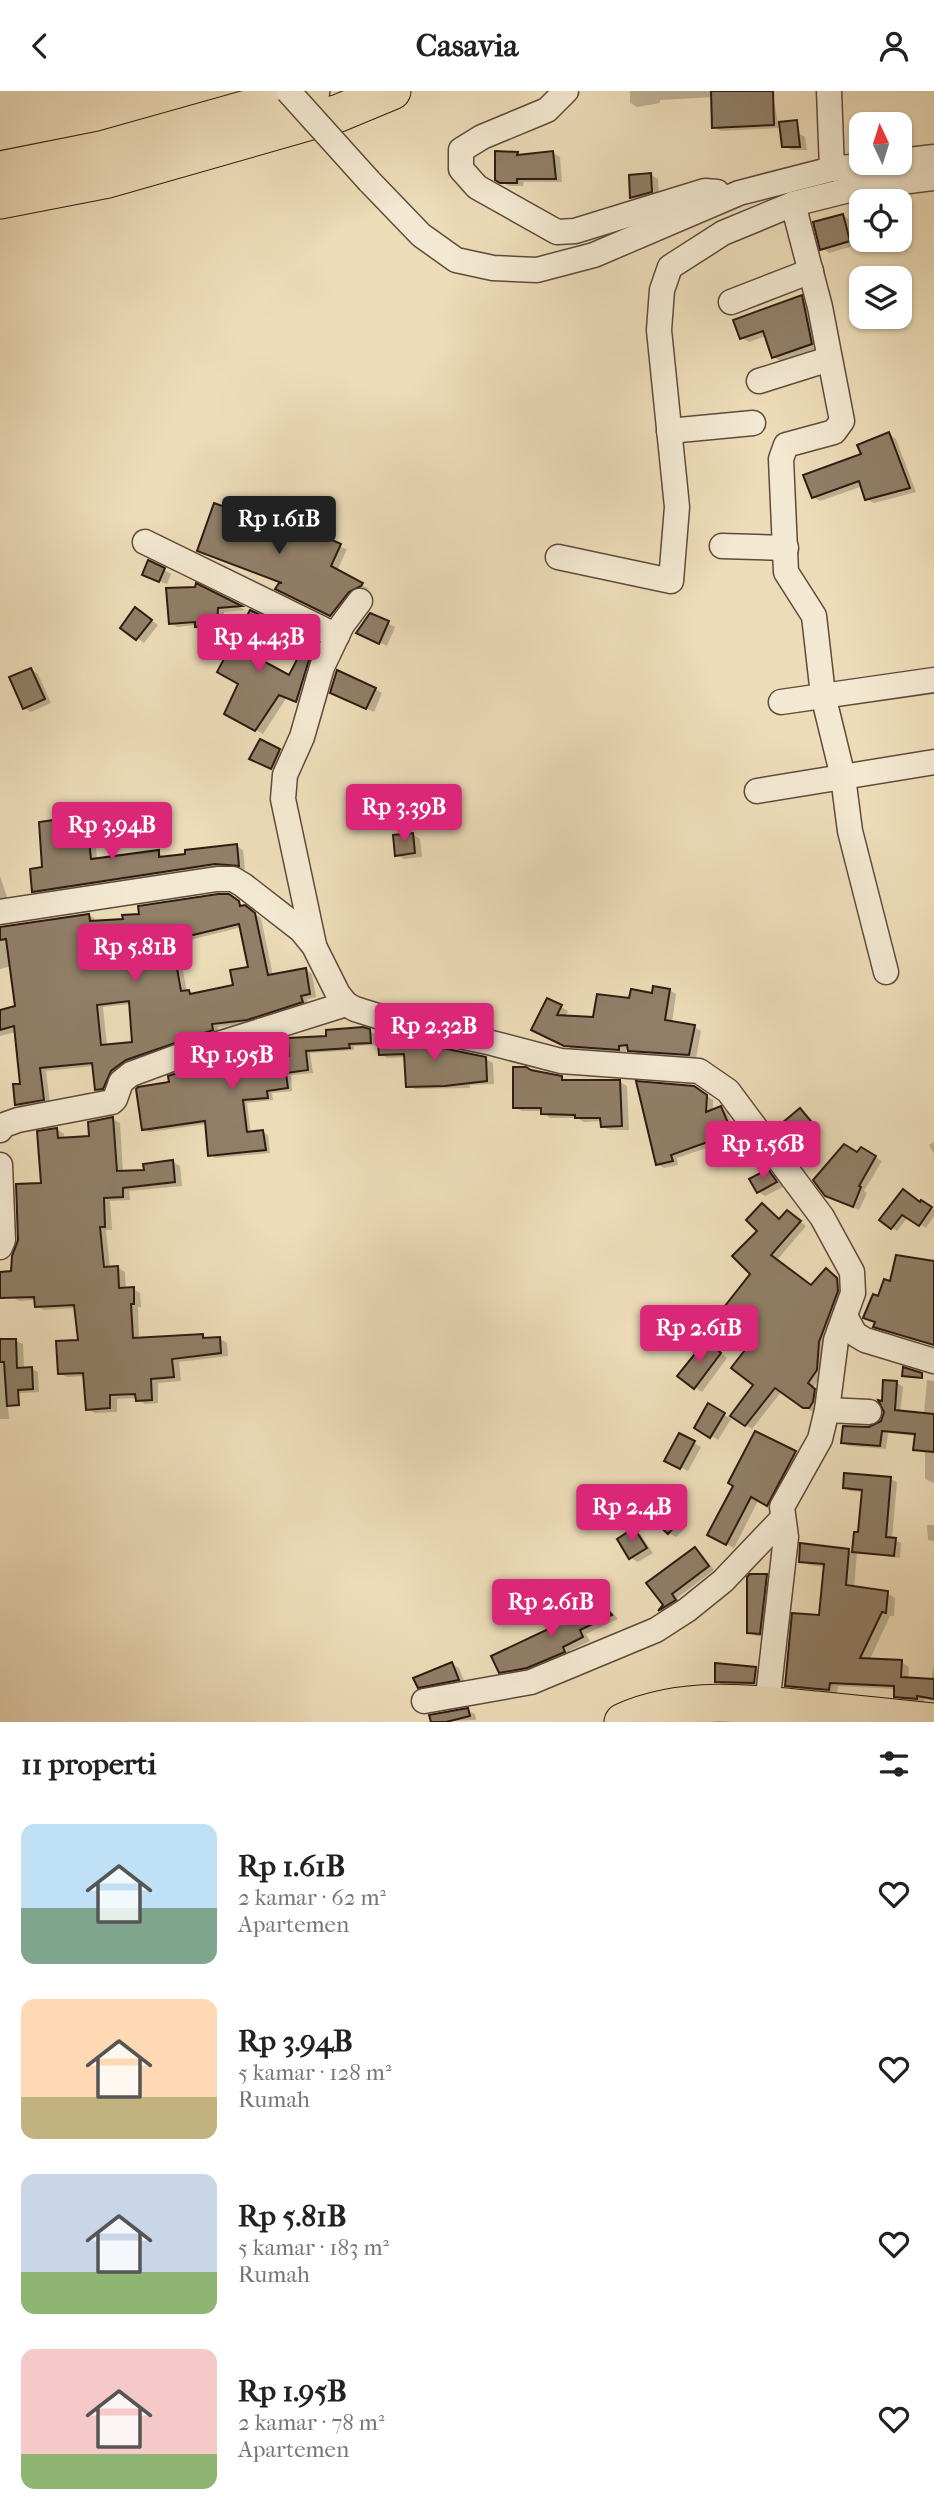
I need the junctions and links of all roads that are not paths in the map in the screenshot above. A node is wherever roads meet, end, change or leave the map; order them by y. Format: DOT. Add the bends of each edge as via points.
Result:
graph roads {
  1 [pos="288,91"];
  2 [pos="311,91"];
  3 [pos="392,91"];
  4 [pos="566,91"];
  5 [pos="830,91"];
  6 [pos="934,157"];
  7 [pos="912,160"];
  8 [pos="849,167"];
  9 [pos="832,169"];
  10 [pos="0,170"];
  11 [pos="934,178"];
  12 [pos="739,193"];
  13 [pos="0,200"];
  14 [pos="793,204"];
  15 [pos="811,271"];
  16 [pos="731,302"];
  17 [pos="829,359"];
  18 [pos="759,381"];
  19 [pos="753,423"];
  20 [pos="669,431"];
  21 [pos="145,543"];
  22 [pos="722,546"];
  23 [pos="786,548"];
  24 [pos="558,557"];
  25 [pos="360,601"];
  26 [pos="337,636"];
  27 [pos="934,680"];
  28 [pos="823,695"];
  29 [pos="781,702"];
  30 [pos="934,762"];
  31 [pos="843,777"];
  32 [pos="757,791"];
  33 [pos="0,912"];
  34 [pos="314,946"];
  35 [pos="886,972"];
  36 [pos="346,1004"];
  37 [pos="0,1130"];
  38 [pos="0,1165"];
  39 [pos="0,1247"];
  40 [pos="845,1316"];
  41 [pos="934,1361"];
  42 [pos="827,1410"];
  43 [pos="869,1412"];
  44 [pos="783,1518"];
  45 [pos="424,1701"];
  46 [pos="767,1705"];
  47 [pos="622,1722"];
  48 [pos="934,1722"];
  1 -- 12 [label="street, bridge" via="421,235 456,260 537,270 594,255"];
  2 -- 10 [label="highway" via="101,150"];
  3 -- 13 [label="highway" via="339,113 108,179"];
  4 -- 12 [label="street" via="547,110 461,150 461,169 477,187 557,232 575,231 705,191"];
  5 -- 9 [label="street"];
  6 -- 7 [label="street"];
  8 -- 9 [label="street"];
  9 -- 12 [label="street"];
  11 -- 14 [label="street" via="861,187"];
  14 -- 15 [label="street"];
  14 -- 20 [label="street" via="723,233 670,267 662,290 659,330"];
  15 -- 16 [label="street"];
  15 -- 17 [label="street"];
  17 -- 18 [label="street"];
  17 -- 23 [label="street" via="842,421 834,432 786,445 781,459"];
  19 -- 20 [label="street"];
  20 -- 24 [label="street" via="677,507 671,581"];
  21 -- 26 [label="street"];
  22 -- 23 [label="street"];
  23 -- 28 [label="street" via="786,572 814,616"];
  25 -- 26 [label="street"];
  26 -- 34 [label="street" via="285,775 283,799"];
  27 -- 28 [label="street"];
  28 -- 29 [label="street"];
  28 -- 31 [label="street"];
  30 -- 31 [label="street"];
  31 -- 32 [label="street"];
  31 -- 35 [label="street" via="850,831"];
  33 -- 34 [label="street" via="233,879 292,923"];
  34 -- 36 [label="street"];
  36 -- 37 [label="street" via="131,1074 121,1082 112,1102 18,1120"];
  36 -- 40 [label="street" via="403,1024 561,1061 699,1071 716,1081 822,1217 852,1272 853,1293"];
  38 -- 39 [label="street" via="4,1240"];
  40 -- 41 [label="street" via="855,1334 865,1340"];
  40 -- 42 [label="street" via="834,1352"];
  42 -- 43 [label="street"];
  42 -- 44 [label="street" via="820,1439 784,1500"];
  44 -- 45 [label="street" via="723,1581 656,1630 531,1682"];
  44 -- 46 [label="street" via="786,1537"];
  46 -- 47 [label="highway" via="676,1706"];
  46 -- 48 [label="highway"];
}
